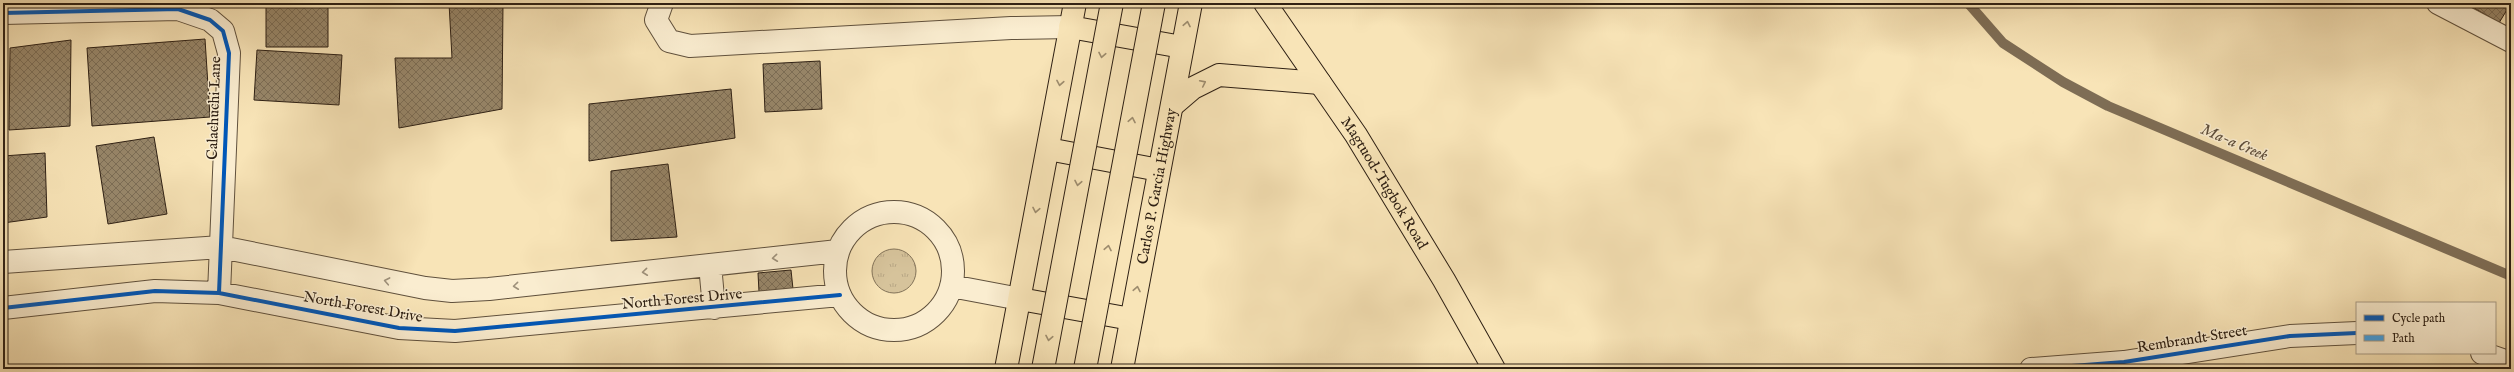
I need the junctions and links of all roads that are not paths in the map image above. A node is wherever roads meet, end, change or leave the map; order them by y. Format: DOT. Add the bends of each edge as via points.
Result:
graph roads {
  1 [pos="662,3"];
  2 [pos="1075,3"];
  3 [pos="1112,3"];
  4 [pos="1154,3"];
  5 [pos="1191,3"];
  6 [pos="1265,3"];
  7 [pos="2438,3"];
  8 [pos="3,13"];
  9 [pos="1070,27"];
  10 [pos="2511,41"];
  11 [pos="1182,47"];
  12 [pos="1320,83"];
  13 [pos="1172,106"];
  14 [pos="1048,149"];
  15 [pos="1159,170"];
  16 [pos="222,247"];
  17 [pos="838,251"];
  18 [pos="3,262"];
  19 [pos="710,265"];
  20 [pos="951,286"];
  21 [pos="220,293"];
  22 [pos="840,295"];
  23 [pos="1020,299"];
  24 [pos="3,308"];
  25 [pos="714,308"];
  26 [pos="1131,320"];
  27 [pos="2356,333"];
  28 [pos="2485,354"];
  29 [pos="2511,363"];
  30 [pos="2126,366"];
  31 [pos="1006,369"];
  32 [pos="1043,369"];
  33 [pos="1085,369"];
  34 [pos="1122,369"];
  35 [pos="1494,369"];
  36 [pos="2031,369"];
  1 -- 9 [label="street" via="656,20 669,41 690,46 1004,28"];
  2 -- 9 [label="main road"];
  3 -- 32 [label="main road, one-way, bridge"];
  33 -- 4 [label="main road, one-way, bridge"];
  11 -- 5 [label="main road, Carlos P. Garcia Highway, one-way"];
  6 -- 12 [label="main road, Magtuod-Tugbok Road"];
  7 -- 10 [label="street"];
  8 -- 16 [label="street, Calachuchi Lane" via="178,9 210,20 223,31 229,53"];
  9 -- 11 [label="main road"];
  9 -- 14 [label="main road, one-way"];
  11 -- 13 [label="main road, Carlos P. Garcia Highway"];
  13 -- 12 [label="main road, one-way" via="1193,88 1219,76"];
  12 -- 35 [label="main road, Magtuod-Tugbok Road" via="1396,200"];
  13 -- 15 [label="main road, Carlos P. Garcia Highway"];
  14 -- 15 [label="main road"];
  14 -- 23 [label="main road, one-way"];
  26 -- 15 [label="main road, Carlos P. Garcia Highway, one-way"];
  16 -- 18 [label="street, North Forest Drive"];
  19 -- 16 [label="street, North Forest Drive, one-way" via="452,291 389,281"];
  16 -- 21 [label="street, Calachuchi Lane"];
  17 -- 19 [label="street, North Forest Drive, one-way"];
  17 -- 20 [label="street" via="848,233 864,220 882,213 902,212 921,218 937,230 949,246 954,266"];
  17 -- 22 [label="street" via="835,266"];
  19 -- 25 [label="street"];
  20 -- 22 [label="street" via="943,305 928,320 909,328 888,330 868,325 851,313"];
  20 -- 23 [label="street"];
  21 -- 24 [label="street, North Forest Drive" via="155,291"];
  21 -- 25 [label="street, North Forest Drive" via="400,328 455,331"];
  22 -- 25 [label="street, North Forest Drive"];
  23 -- 26 [label="main road"];
  23 -- 31 [label="main road"];
  26 -- 34 [label="main road, Carlos P. Garcia Highway"];
  27 -- 30 [label="street, Rembrandt Street" via="2290,336"];
  28 -- 29 [label="street"];
  30 -- 36 [label="street, Rembrandt Street"];
}
